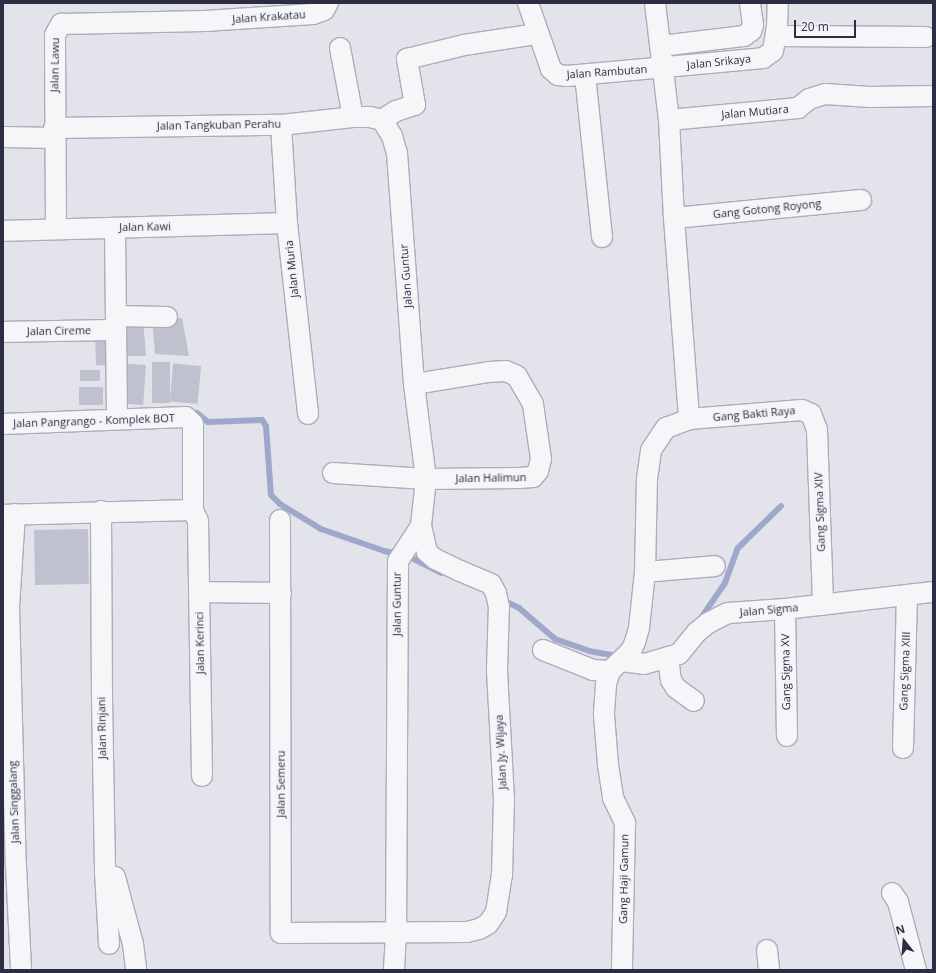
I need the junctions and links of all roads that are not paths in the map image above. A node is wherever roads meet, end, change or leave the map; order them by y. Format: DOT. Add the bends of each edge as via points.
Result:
graph roads {
  1 [pos="328,3"];
  2 [pos="528,3"];
  3 [pos="656,3"];
  4 [pos="750,3"];
  5 [pos="778,3"];
  6 [pos="205,21"];
  7 [pos="537,34"];
  8 [pos="776,36"];
  9 [pos="926,37"];
  10 [pos="661,46"];
  11 [pos="340,48"];
  12 [pos="663,69"];
  13 [pos="585,75"];
  14 [pos="933,96"];
  15 [pos="353,117"];
  16 [pos="382,120"];
  17 [pos="669,120"];
  18 [pos="281,124"];
  19 [pos="54,133"];
  20 [pos="3,137"];
  21 [pos="861,200"];
  22 [pos="674,218"];
  23 [pos="287,223"];
  24 [pos="115,228"];
  25 [pos="56,229"];
  26 [pos="3,231"];
  27 [pos="602,237"];
  28 [pos="167,317"];
  29 [pos="116,323"];
  30 [pos="3,332"];
  31 [pos="414,384"];
  32 [pos="308,414"];
  33 [pos="117,419"];
  34 [pos="689,419"];
  35 [pos="814,420"];
  36 [pos="3,424"];
  37 [pos="333,473"];
  38 [pos="426,480"];
  39 [pos="193,510"];
  40 [pos="101,511"];
  41 [pos="9,514"];
  42 [pos="280,520"];
  43 [pos="421,526"];
  44 [pos="715,566"];
  45 [pos="645,572"];
  46 [pos="199,592"];
  47 [pos="933,592"];
  48 [pos="281,593"];
  49 [pos="907,595"];
  50 [pos="823,605"];
  51 [pos="784,609"];
  52 [pos="543,650"];
  53 [pos="668,657"];
  54 [pos="616,666"];
  55 [pos="694,701"];
  56 [pos="787,736"];
  57 [pos="903,748"];
  58 [pos="202,776"];
  59 [pos="9,866"];
  60 [pos="105,872"];
  61 [pos="892,893"];
  62 [pos="396,932"];
  63 [pos="109,944"];
  64 [pos="767,950"];
  65 [pos="21,970"];
  66 [pos="136,970"];
  67 [pos="394,970"];
  68 [pos="622,970"];
  69 [pos="769,970"];
  70 [pos="916,970"];
  1 -- 6 [label="street, Jalan Krakatau" via="324,10 313,14"];
  2 -- 7 [label="street, Jalan Rambutan"];
  3 -- 10 [label="street"];
  4 -- 10 [label="street" via="753,25 751,31 744,36"];
  5 -- 8 [label="street, Jalan Srikaya"];
  6 -- 19 [label="street, Jalan Lawu" via="61,24 55,35"];
  7 -- 13 [label="street, Jalan Rambutan" via="551,70 567,76"];
  7 -- 16 [label="street" via="464,45 407,59 415,105 396,111"];
  8 -- 9 [label="street"];
  8 -- 12 [label="street, Jalan Srikaya" via="773,51 763,58"];
  10 -- 12 [label="street"];
  11 -- 15 [label="street"];
  12 -- 13 [label="street, Jalan Rambutan"];
  12 -- 17 [label="street"];
  13 -- 27 [label="street"];
  14 -- 17 [label="street, Jalan Mutiara" via="870,98 825,94 809,99 798,108"];
  15 -- 16 [label="street, Jalan Tangkuban Perahu"];
  15 -- 18 [label="street, Jalan Tangkuban Perahu"];
  16 -- 31 [label="street, Jalan Guntur" via="392,136 397,153"];
  17 -- 22 [label="street"];
  18 -- 19 [label="street, Jalan Tangkuban Perahu"];
  18 -- 23 [label="street, Jalan Muria"];
  19 -- 20 [label="street, Jalan Tangkuban Perahu"];
  19 -- 25 [label="street, Jalan Lawu"];
  21 -- 22 [label="street, Gang Gotong Royong"];
  22 -- 34 [label="street"];
  23 -- 24 [label="street, Jalan Kawi"];
  23 -- 32 [label="street, Jalan Muria"];
  24 -- 25 [label="street, Jalan Kawi"];
  24 -- 29 [label="street"];
  25 -- 26 [label="street, Jalan Kawi"];
  28 -- 29 [label="street, Jalan Cireme"];
  29 -- 30 [label="street, Jalan Cireme"];
  29 -- 33 [label="street"];
  31 -- 38 [label="street, Jalan Guntur"];
  31 -- 38 [label="street, Jalan Halimun" via="489,372 506,371 517,376 533,404 541,459 538,471 533,477"];
  33 -- 36 [label="street, Jalan Pangrango - Komplek BOT"];
  33 -- 39 [label="street, Jalan Pangrango - Komplek BOT" via="186,417 193,424"];
  34 -- 35 [label="street, Gang Bakti Raya" via="802,410 811,414"];
  34 -- 45 [label="street, Gang Bakti Raya" via="666,428 651,450 647,479"];
  35 -- 50 [label="street, Gang Sigma XIV" via="817,430"];
  37 -- 38 [label="street"];
  38 -- 43 [label="street, Jalan Guntur"];
  39 -- 40 [label="street"];
  39 -- 46 [label="street, Jalan Kerinci" via="198,521"];
  40 -- 41 [label="street"];
  40 -- 60 [label="street, Jalan Rinjani"];
  41 -- 59 [label="street, Jalan Singgalang"];
  42 -- 48 [label="street, Jalan Semeru"];
  43 -- 62 [label="street, Jalan Guntur" via="402,554"];
  43 -- 62 [label="street, Jalan Jy. Wijaya" via="427,552 460,571 491,584 498,600 497,669 504,800 502,875 496,912 488,924 479,929 468,932"];
  44 -- 45 [label="street"];
  45 -- 54 [label="street, Gang Bakti Raya" via="635,642 631,651"];
  46 -- 48 [label="street"];
  46 -- 58 [label="street, Jalan Kerinci"];
  47 -- 49 [label="street, Jalan Sigma"];
  48 -- 62 [label="street, Jalan Semeru" via="281,933"];
  49 -- 50 [label="street, Jalan Sigma"];
  49 -- 57 [label="street, Gang Sigma XIII"];
  50 -- 51 [label="street, Jalan Sigma"];
  51 -- 53 [label="street, Jalan Sigma" via="728,613 697,632 679,654"];
  51 -- 56 [label="street, Gang Sigma XV"];
  52 -- 54 [label="street, Jalan Sigma" via="593,670"];
  53 -- 54 [label="street, Jalan Sigma" via="644,664"];
  53 -- 55 [label="street" via="671,680 676,688"];
  54 -- 68 [label="street, Gang Haji Gamun" via="606,684 604,715 613,798 625,823"];
  59 -- 65 [label="street, Jalan Singgalang"];
  60 -- 63 [label="street, Jalan Rinjani"];
  60 -- 66 [label="street" via="113,871 133,944"];
  61 -- 70 [label="street" via="898,902"];
  62 -- 67 [label="street, Jalan Guntur"];
  64 -- 69 [label="street"];
}
